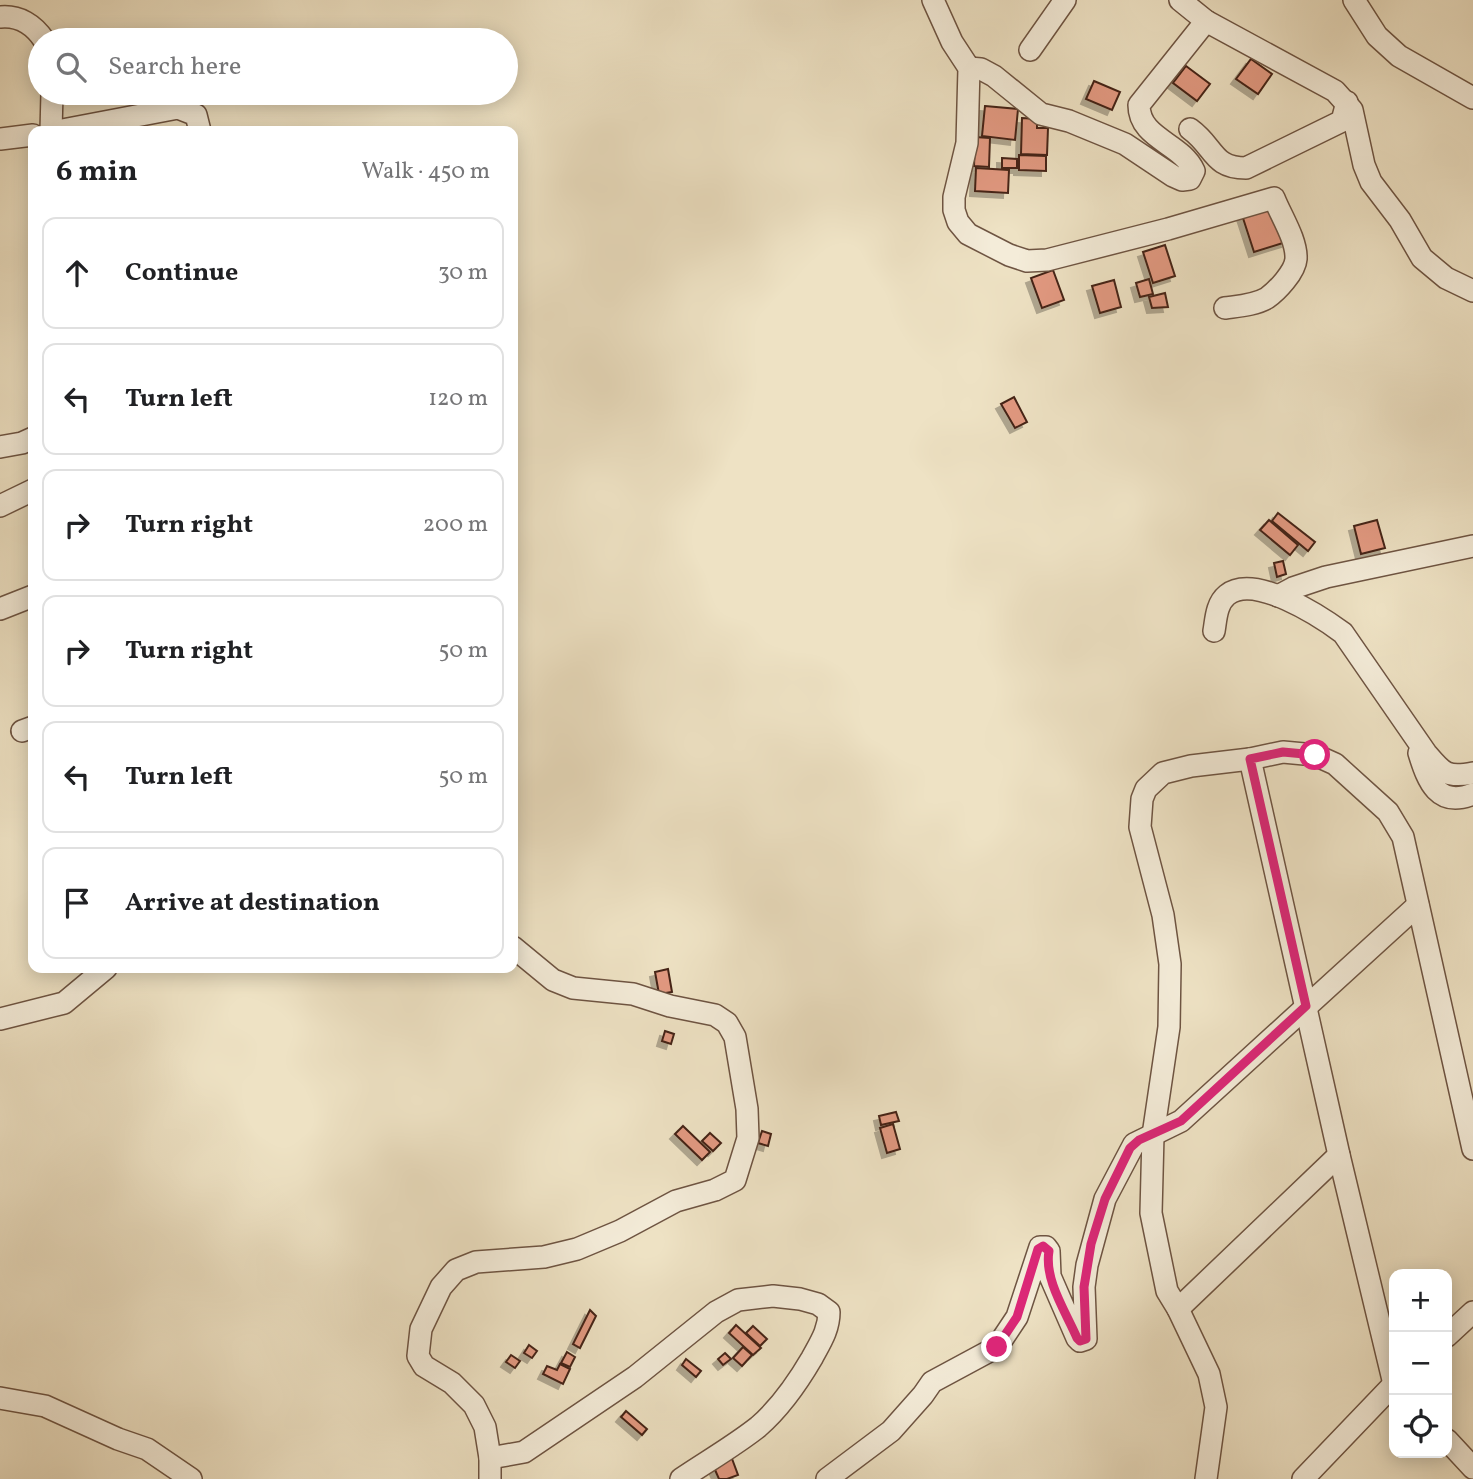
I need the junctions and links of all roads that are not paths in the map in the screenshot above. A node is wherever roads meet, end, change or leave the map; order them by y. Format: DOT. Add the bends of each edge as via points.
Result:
graph roads {
  1 [pos="933,0"];
  2 [pos="1065,0"];
  3 [pos="1180,0"];
  4 [pos="1354,0"];
  5 [pos="0,16"];
  6 [pos="1206,21"];
  7 [pos="35,28"];
  8 [pos="1030,50"];
  9 [pos="969,68"];
  10 [pos="1473,98"];
  11 [pos="1347,102"];
  12 [pos="52,105"];
  13 [pos="51,126"];
  14 [pos="83,126"];
  15 [pos="198,126"];
  16 [pos="1190,129"];
  17 [pos="28,136"];
  18 [pos="0,139"];
  19 [pos="1473,291"];
  20 [pos="1225,308"];
  21 [pos="28,440"];
  22 [pos="0,447"];
  23 [pos="28,492"];
  24 [pos="0,506"];
  25 [pos="1473,546"];
  26 [pos="1278,596"];
  27 [pos="28,598"];
  28 [pos="0,609"];
  29 [pos="1214,631"];
  30 [pos="1412,734"];
  31 [pos="1250,759"];
  32 [pos="1473,773"];
  33 [pos="1473,794"];
  34 [pos="1418,905"];
  35 [pos="518,951"];
  36 [pos="100,973"];
  37 [pos="1306,1006"];
  38 [pos="0,1019"];
  39 [pos="1153,1135"];
  40 [pos="1473,1149"];
  41 [pos="1339,1155"];
  42 [pos="1178,1309"];
  43 [pos="1473,1312"];
  44 [pos="1451,1332"];
  45 [pos="1389,1363"];
  46 [pos="1389,1389"];
  47 [pos="0,1398"];
  48 [pos="1452,1445"];
  49 [pos="1473,1468"];
  50 [pos="490,1469"];
  51 [pos="1306,1478"];
  52 [pos="191,1479"];
  53 [pos="681,1479"];
  54 [pos="827,1479"];
  55 [pos="1206,1479"];
  1 -- 9 [label="street"];
  2 -- 8 [label="street"];
  3 -- 6 [label="street"];
  4 -- 10 [label="street" via="1377,36 1399,56"];
  5 -- 7 [label="street" via="23,20"];
  6 -- 9 [label="street" via="1139,104 1139,115 1152,133 1190,161 1194,171 1189,179 1173,176 1125,144 1041,114 994,76"];
  6 -- 11 [label="street"];
  9 -- 20 [label="street" via="967,143 954,197 958,222 968,234 1018,258 1046,260 1274,198 1294,247 1293,268 1267,298"];
  11 -- 16 [label="street" via="1342,121 1246,168 1223,165"];
  11 -- 19 [label="street" via="1371,181 1422,258 1446,278"];
  12 -- 13 [label="street"];
  14 -- 15 [label="street" via="178,108 195,115"];
  17 -- 18 [label="street"];
  21 -- 22 [label="street"];
  23 -- 24 [label="street"];
  25 -- 26 [label="street" via="1326,577"];
  26 -- 29 [label="street" via="1240,589 1227,595 1219,606"];
  26 -- 30 [label="street" via="1343,633"];
  27 -- 28 [label="street"];
  30 -- 32 [label="street" via="1442,771 1451,776"];
  30 -- 33 [label="street" via="1426,774 1445,798"];
  31 -- 34 [label="street" via="1283,752 1315,755 1335,764 1388,811 1404,837"];
  31 -- 37 [label="street"];
  31 -- 39 [label="street" via="1163,772 1142,799 1140,827 1163,915 1170,964 1169,1027"];
  34 -- 37 [label="street"];
  34 -- 40 [label="street"];
  35 -- 50 [label="street" via="553,980 573,988 633,994 715,1015 727,1023 740,1060 748,1138 734,1180 715,1190 676,1201 577,1249 544,1257 476,1262 456,1270 442,1287 421,1329 418,1356 424,1366 452,1383 474,1405 485,1427"];
  36 -- 38 [label="street" via="64,1003"];
  37 -- 39 [label="street" via="1181,1121"];
  37 -- 41 [label="street"];
  39 -- 42 [label="street" via="1151,1213 1167,1291"];
  39 -- 54 [label="street" via="1130,1148 1097,1222 1084,1287 1086,1339 1077,1338 1050,1276 1049,1251 1040,1247 1017,1317 997,1347 937,1378 891,1431"];
  41 -- 42 [label="street"];
  41 -- 45 [label="street"];
  42 -- 55 [label="street" via="1209,1374 1216,1407"];
  43 -- 44 [label="street"];
  46 -- 51 [label="street"];
  47 -- 52 [label="street" via="45,1406 146,1448"];
  48 -- 49 [label="street"];
  50 -- 53 [label="street" via="524,1452 625,1384 738,1300 800,1299 829,1312 829,1326 819,1345 775,1411"];
}
